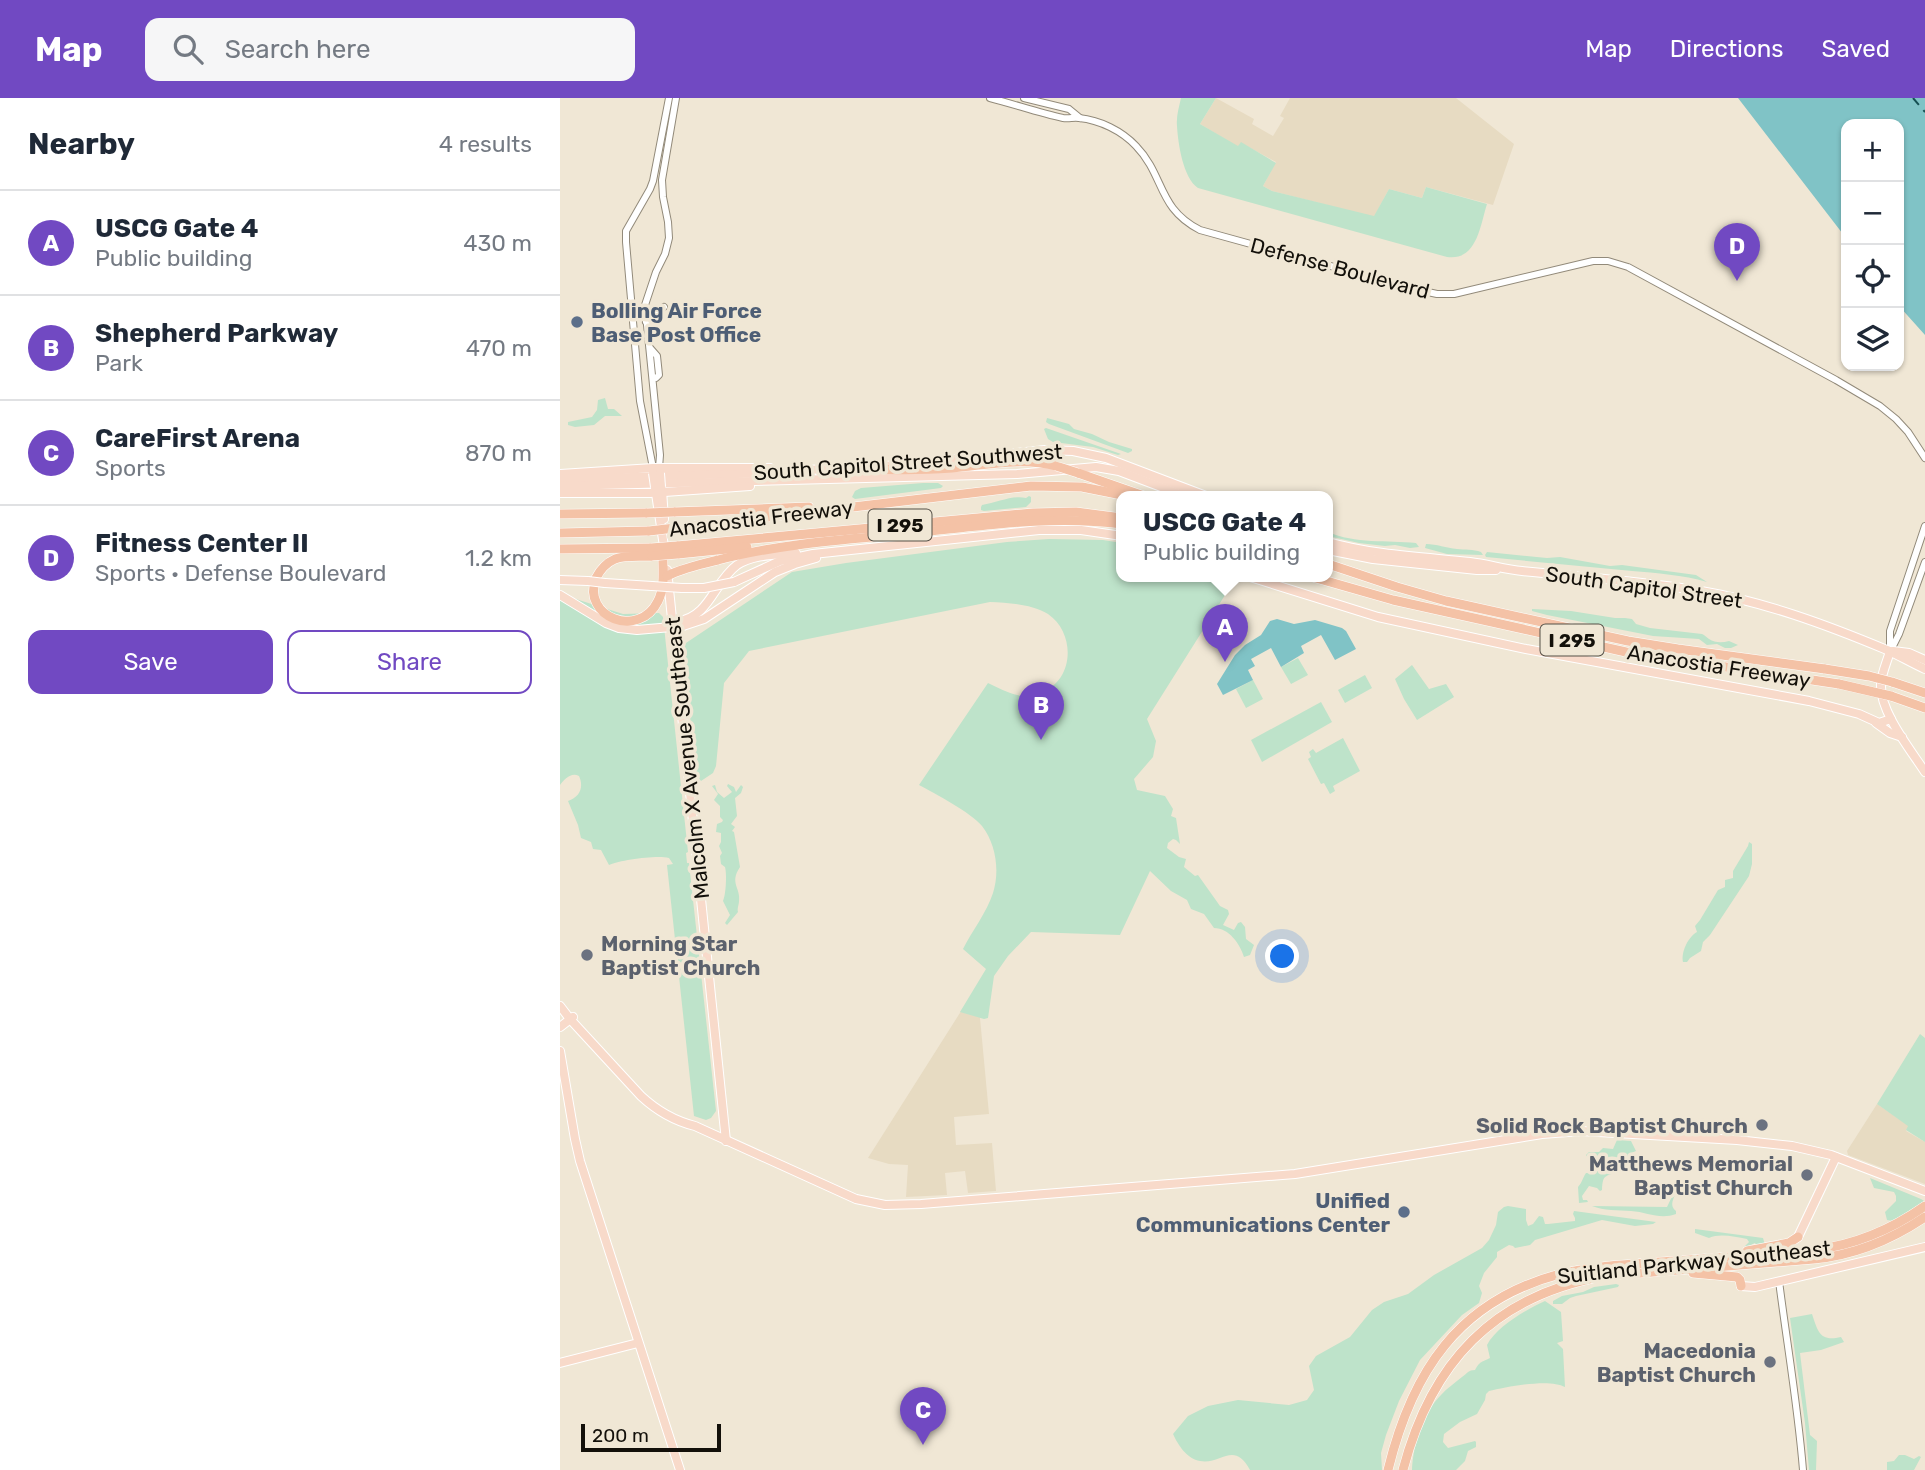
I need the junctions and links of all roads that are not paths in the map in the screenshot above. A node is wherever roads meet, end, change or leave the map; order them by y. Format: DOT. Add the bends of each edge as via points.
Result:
graph roads {
  1 [pos="669,98"];
  2 [pos="676,98"];
  3 [pos="990,98"];
  4 [pos="1024,98"];
  5 [pos="1080,118"];
  6 [pos="664,307"];
  7 [pos="646,322"];
  8 [pos="651,350"];
  9 [pos="655,413"];
  10 [pos="1925,458"];
  11 [pos="869,469"];
  12 [pos="656,470"];
  13 [pos="800,470"];
  14 [pos="560,474"];
  15 [pos="560,479"];
  16 [pos="812,479"];
  17 [pos="560,486"];
  18 [pos="658,490"];
  19 [pos="1130,491"];
  20 [pos="1172,491"];
  21 [pos="1193,491"];
  22 [pos="560,493"];
  23 [pos="1116,494"];
  24 [pos="880,504"];
  25 [pos="560,514"];
  26 [pos="1116,517"];
  27 [pos="1116,523"];
  28 [pos="1925,526"];
  29 [pos="560,533"];
  30 [pos="1116,535"];
  31 [pos="663,543"];
  32 [pos="807,543"];
  33 [pos="1333,543"];
  34 [pos="560,549"];
  35 [pos="863,549"];
  36 [pos="678,550"];
  37 [pos="1333,551"];
  38 [pos="652,552"];
  39 [pos="813,554"];
  40 [pos="1925,562"];
  41 [pos="1333,565"];
  42 [pos="1517,570"];
  43 [pos="667,576"];
  44 [pos="560,580"];
  45 [pos="1266,582"];
  46 [pos="1330,582"];
  47 [pos="560,596"];
  48 [pos="672,624"];
  49 [pos="1890,651"];
  50 [pos="1925,660"];
  51 [pos="1925,668"];
  52 [pos="1925,692"];
  53 [pos="1925,708"];
  54 [pos="1891,719"];
  55 [pos="1874,721"];
  56 [pos="1902,737"];
  57 [pos="1925,772"];
  58 [pos="560,999"];
  59 [pos="560,1006"];
  60 [pos="571,1018"];
  61 [pos="560,1027"];
  62 [pos="560,1051"];
  63 [pos="726,1141"];
  64 [pos="1836,1157"];
  65 [pos="1925,1191"];
  66 [pos="1925,1206"];
  67 [pos="1925,1217"];
  68 [pos="1798,1237"];
  69 [pos="1925,1247"];
  70 [pos="1706,1259"];
  71 [pos="1657,1271"];
  72 [pos="1779,1281"];
  73 [pos="1741,1286"];
  74 [pos="638,1343"];
  75 [pos="560,1363"];
  76 [pos="680,1470"];
  77 [pos="1388,1470"];
  78 [pos="1404,1470"];
  79 [pos="1803,1470"];
  1 -- 12 [label="street" via="653,181 626,230 643,411"];
  2 -- 7 [label="street" via="662,180 669,238 645,305"];
  3 -- 5 [label="street"];
  4 -- 5 [label="street" via="1069,109"];
  5 -- 10 [label="street, Defense Boulevard" via="1110,127 1134,144 1151,164 1170,206 1208,233 1435,294 1454,294 1593,261 1628,267 1880,406 1904,426"];
  6 -- 7 [label="street"];
  7 -- 8 [label="street"];
  8 -- 9 [label="street"];
  8 -- 9 [label="street" via="657,356 659,375"];
  9 -- 12 [label="street" via="660,455"];
  11 -- 13 [label="main road, South Capitol Street Southwest"];
  11 -- 19 [label="highway, bridge" via="942,469 1024,461 1056,466"];
  11 -- 21 [label="main road, South Capitol Street Southwest" via="1066,450 1107,458"];
  12 -- 13 [label="main road"];
  12 -- 14 [label="main road"];
  12 -- 18 [label="main road, Malcolm X Avenue Southeast, bridge"];
  13 -- 15 [label="main road, South Capitol Street Southwest"];
  16 -- 17 [label="main road"];
  16 -- 18 [label="main road"];
  16 -- 20 [label="main road" via="1096,467"];
  18 -- 22 [label="main road"];
  18 -- 31 [label="main road, Malcolm X Avenue Southeast"];
  23 -- 24 [label="highway, Anacostia Freeway / I 295" via="1048,485"];
  24 -- 25 [label="highway, bridge"];
  24 -- 29 [label="highway, Anacostia Freeway / I 295, bridge" via="649,531"];
  26 -- 36 [label="highway, Anacostia Freeway / I 295" via="1024,513"];
  27 -- 32 [label="highway" via="1032,521"];
  28 -- 49 [label="street" via="1890,631"];
  30 -- 35 [label="main road" via="1039,530"];
  31 -- 38 [label="highway" via="662,589 653,608 632,621 608,616 595,598 599,572 618,558"];
  31 -- 43 [label="main road, Malcolm X Avenue Southeast"];
  32 -- 36 [label="highway"];
  32 -- 43 [label="highway" via="741,554"];
  33 -- 42 [label="main road"];
  34 -- 38 [label="highway, Anacostia Freeway / I 295"];
  35 -- 39 [label="main road"];
  35 -- 48 [label="main road" via="790,566 701,621"];
  36 -- 38 [label="highway, Anacostia Freeway / I 295, bridge"];
  37 -- 42 [label="main road" via="1477,570"];
  39 -- 44 [label="main road, bridge" via="704,588"];
  39 -- 48 [label="main road" via="744,561 728,573 699,613"];
  40 -- 49 [label="street"];
  41 -- 52 [label="highway, Anacostia Freeway / I 295, bridge" via="1446,601 1620,639 1860,674"];
  42 -- 49 [label="main road, South Capitol Street" via="1717,594 1793,614"];
  43 -- 48 [label="main road, Malcolm X Avenue Southeast"];
  45 -- 55 [label="main road" via="1378,617 1809,701"];
  46 -- 53 [label="highway, Anacostia Freeway / I 295, bridge" via="1626,652 1839,684"];
  47 -- 48 [label="main road" via="619,628 632,631"];
  48 -- 63 [label="main road, Malcolm X Avenue Southeast"];
  49 -- 50 [label="main road"];
  49 -- 51 [label="main road"];
  49 -- 54 [label="main road" via="1881,690"];
  54 -- 55 [label="main road"];
  54 -- 56 [label="main road"];
  55 -- 56 [label="main road"];
  56 -- 57 [label="main road"];
  58 -- 60 [label="main road"];
  59 -- 60 [label="main road"];
  60 -- 61 [label="main road"];
  60 -- 63 [label="main road" via="648,1103"];
  62 -- 74 [label="main road" via="577,1151"];
  63 -- 64 [label="main road" via="856,1199 894,1205 1295,1174 1564,1131 1773,1143"];
  64 -- 65 [label="main road"];
  64 -- 68 [label="main road"];
  66 -- 70 [label="highway, Suitland Parkway Southeast" via="1887,1230 1838,1247"];
  67 -- 71 [label="highway, Suitland Parkway Southeast" via="1888,1239 1839,1255"];
  68 -- 70 [label="highway" via="1789,1243"];
  69 -- 72 [label="main road"];
  70 -- 77 [label="highway, Suitland Parkway Southeast" via="1569,1272 1530,1284 1491,1304 1456,1332 1426,1370 1405,1411"];
  71 -- 73 [label="highway" via="1737,1277"];
  71 -- 78 [label="highway, Suitland Parkway Southeast" via="1571,1283 1531,1298 1495,1321 1464,1349 1438,1383 1419,1420"];
  72 -- 73 [label="main road"];
  72 -- 79 [label="street"];
  74 -- 75 [label="main road"];
  74 -- 76 [label="main road"];
}
